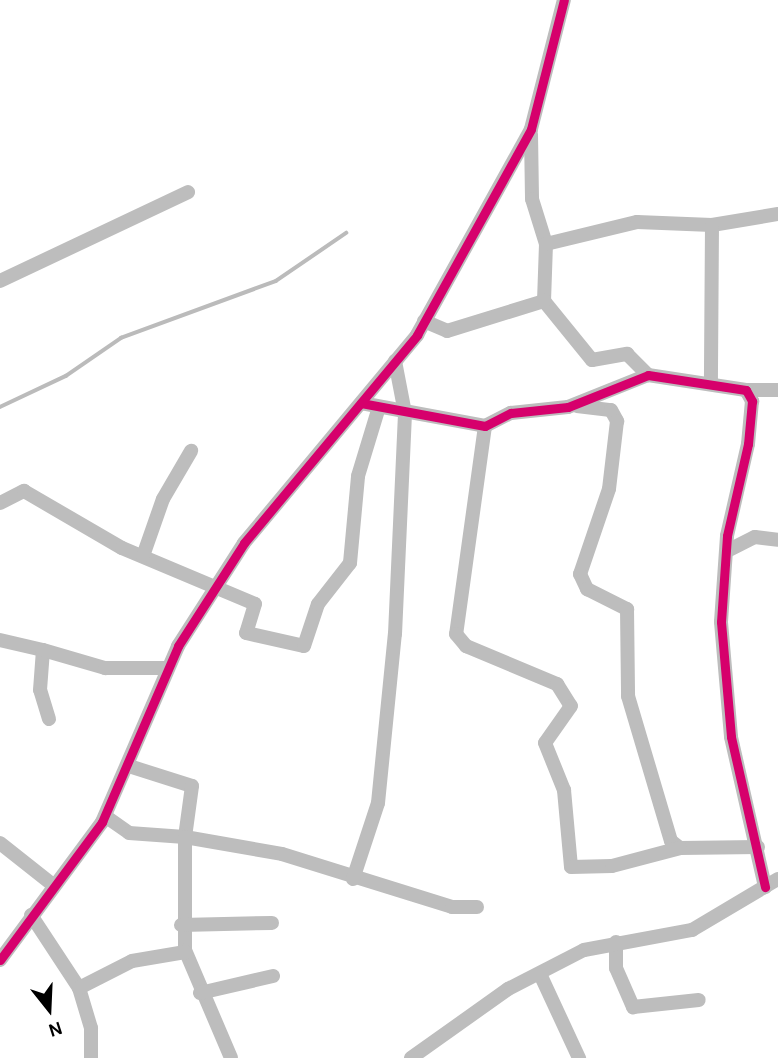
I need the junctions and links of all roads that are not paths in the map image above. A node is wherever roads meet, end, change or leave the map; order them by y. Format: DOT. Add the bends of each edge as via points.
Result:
graph roads {
  1 [pos="565,0"];
  2 [pos="531,129"];
  3 [pos="188,192"];
  4 [pos="778,214"];
  5 [pos="712,225"];
  6 [pos="546,244"];
  7 [pos="0,281"];
  8 [pos="544,301"];
  9 [pos="424,321"];
  10 [pos="395,361"];
  11 [pos="648,376"];
  12 [pos="711,381"];
  13 [pos="746,390"];
  14 [pos="778,390"];
  15 [pos="360,403"];
  16 [pos="568,407"];
  17 [pos="378,410"];
  18 [pos="405,413"];
  19 [pos="485,426"];
  20 [pos="191,451"];
  21 [pos="0,503"];
  22 [pos="778,540"];
  23 [pos="727,551"];
  24 [pos="143,556"];
  25 [pos="216,585"];
  26 [pos="0,640"];
  27 [pos="43,650"];
  28 [pos="168,668"];
  29 [pos="49,719"];
  30 [pos="128,766"];
  31 [pos="105,816"];
  32 [pos="186,837"];
  33 [pos="0,843"];
  34 [pos="758,847"];
  35 [pos="680,848"];
  36 [pos="354,879"];
  37 [pos="772,883"];
  38 [pos="52,884"];
  39 [pos="477,907"];
  40 [pos="32,915"];
  41 [pos="272,923"];
  42 [pos="181,925"];
  43 [pos="616,942"];
  44 [pos="3,951"];
  45 [pos="186,952"];
  46 [pos="540,974"];
  47 [pos="273,976"];
  48 [pos="79,988"];
  49 [pos="200,993"];
  50 [pos="699,1000"];
  51 [pos="91,1058"];
  52 [pos="231,1058"];
  53 [pos="411,1058"];
  54 [pos="579,1058"];
  1 -- 2 [label="street"];
  2 -- 6 [label="street" via="532,200"];
  2 -- 9 [label="street"];
  3 -- 7 [label="street"];
  4 -- 5 [label="street"];
  5 -- 6 [label="street" via="637,222"];
  5 -- 12 [label="street"];
  6 -- 8 [label="street"];
  8 -- 9 [label="street" via="447,331"];
  8 -- 11 [label="street" via="592,360 627,354"];
  9 -- 10 [label="street"];
  10 -- 15 [label="street"];
  10 -- 18 [label="street"];
  11 -- 12 [label="street"];
  11 -- 16 [label="street"];
  12 -- 13 [label="street"];
  13 -- 14 [label="street"];
  13 -- 23 [label="street" via="752,401 748,444"];
  15 -- 17 [label="street"];
  15 -- 25 [label="street" via="244,543"];
  16 -- 19 [label="street" via="511,413"];
  16 -- 35 [label="street" via="595,405 611,410 617,421 609,489 580,574 587,589 628,609 624,659 632,715 664,825"];
  17 -- 18 [label="street"];
  17 -- 25 [label="street" via="358,476 350,564 318,604 304,646 246,633 255,604"];
  18 -- 19 [label="street"];
  18 -- 36 [label="street" via="395,634 378,803"];
  19 -- 35 [label="street" via="456,634 466,646 557,684 571,706 545,743 564,790 571,867 612,866"];
  20 -- 24 [label="street" via="163,499"];
  21 -- 24 [label="street" via="24,491"];
  22 -- 23 [label="street" via="755,537"];
  23 -- 34 [label="street" via="721,622 726,706"];
  24 -- 25 [label="street"];
  25 -- 28 [label="street"];
  26 -- 27 [label="street"];
  27 -- 28 [label="street" via="105,667"];
  27 -- 29 [label="street" via="40,690"];
  28 -- 30 [label="street"];
  30 -- 31 [label="street"];
  30 -- 32 [label="street" via="191,786"];
  31 -- 32 [label="street" via="129,833"];
  31 -- 38 [label="street"];
  32 -- 36 [label="street" via="282,854"];
  32 -- 42 [label="street"];
  33 -- 38 [label="street"];
  34 -- 35 [label="street"];
  34 -- 37 [label="street"];
  36 -- 39 [label="street" via="452,907"];
  37 -- 43 [label="street" via="692,930"];
  38 -- 40 [label="street"];
  40 -- 44 [label="street"];
  40 -- 48 [label="street"];
  41 -- 42 [label="street"];
  42 -- 45 [label="street"];
  43 -- 46 [label="street"];
  43 -- 50 [label="street" via="616,968 633,1007"];
  45 -- 48 [label="street" via="132,961"];
  45 -- 49 [label="street"];
  46 -- 53 [label="street" via="508,989"];
  46 -- 54 [label="street"];
  47 -- 49 [label="street"];
  48 -- 51 [label="street" via="92,1028"];
  49 -- 52 [label="street"];
}
